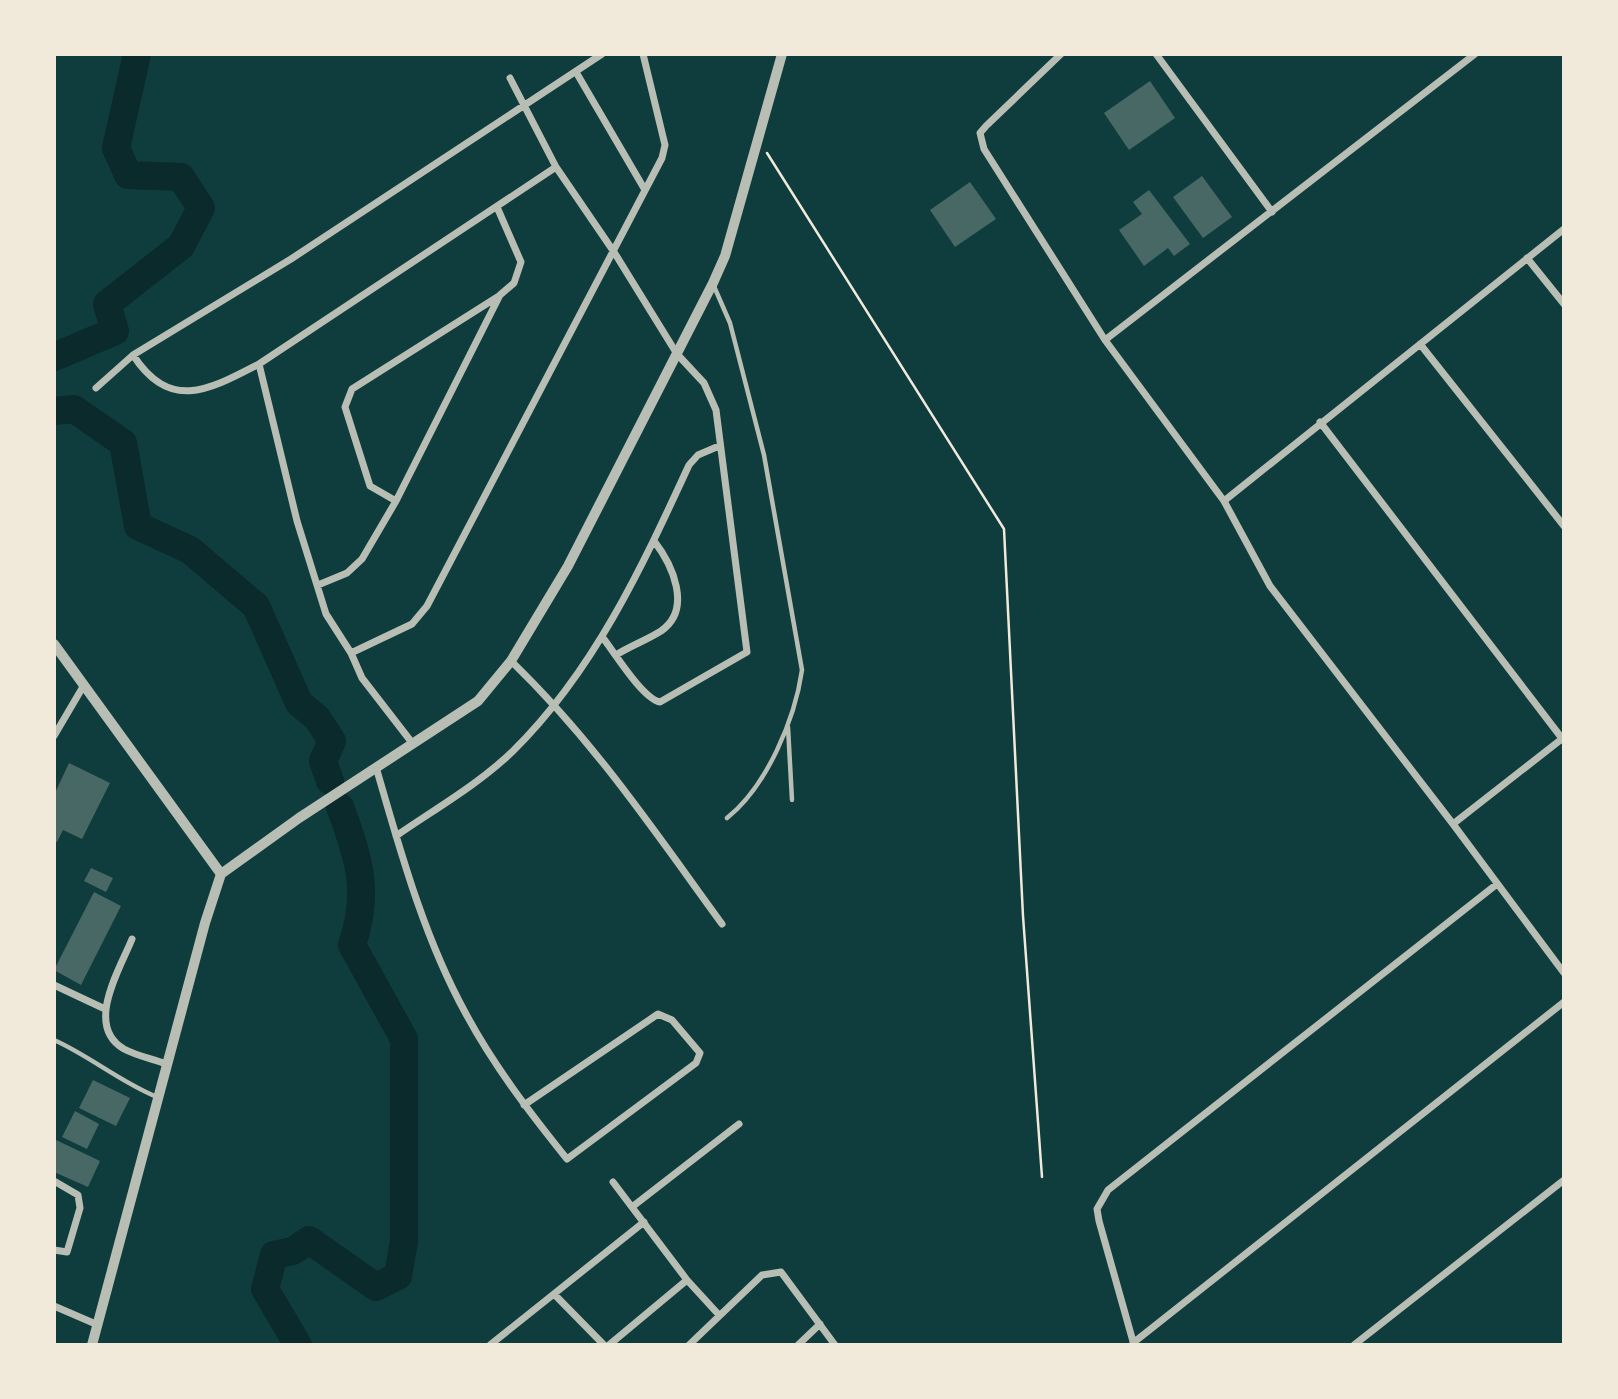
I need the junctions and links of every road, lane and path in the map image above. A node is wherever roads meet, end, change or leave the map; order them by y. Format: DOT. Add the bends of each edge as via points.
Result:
graph roads {
  1 [pos="602,54"];
  2 [pos="643,54"];
  3 [pos="782,54"];
  4 [pos="1061,54"];
  5 [pos="1156,54"];
  6 [pos="1475,54"];
  7 [pos="576,72"];
  8 [pos="510,78"];
  9 [pos="526,104"];
  10 [pos="757,139"];
  11 [pos="556,167"];
  12 [pos="645,190"];
  13 [pos="497,207"];
  14 [pos="1272,212"];
  15 [pos="1564,229"];
  16 [pos="614,252"];
  17 [pos="1527,258"];
  18 [pos="713,283"];
  19 [pos="500,295"];
  20 [pos="1564,304"];
  21 [pos="1105,340"];
  22 [pos="1420,344"];
  23 [pos="677,354"];
  24 [pos="133,355"];
  25 [pos="259,364"];
  26 [pos="96,388"];
  27 [pos="1320,422"];
  28 [pos="719,446"];
  29 [pos="396,501"];
  30 [pos="1224,501"];
  31 [pos="1564,526"];
  32 [pos="654,541"];
  33 [pos="318,585"];
  34 [pos="603,638"];
  35 [pos="54,644"];
  36 [pos="351,653"];
  37 [pos="616,654"];
  38 [pos="511,661"];
  39 [pos="85,684"];
  40 [pos="555,704"];
  41 [pos="788,726"];
  42 [pos="54,736"];
  43 [pos="1563,739"];
  44 [pos="414,744"];
  45 [pos="376,767"];
  46 [pos="792,800"];
  47 [pos="727,818"];
  48 [pos="1453,824"];
  49 [pos="396,836"];
  50 [pos="221,874"];
  51 [pos="1497,884"];
  52 [pos="722,924"];
  53 [pos="132,939"];
  54 [pos="1564,973"];
  55 [pos="54,985"];
  56 [pos="1564,1002"];
  57 [pos="105,1009"];
  58 [pos="54,1040"];
  59 [pos="166,1064"];
  60 [pos="157,1098"];
  61 [pos="524,1105"];
  62 [pos="739,1124"];
  63 [pos="1042,1177"];
  64 [pos="1564,1180"];
  65 [pos="54,1181"];
  66 [pos="613,1182"];
  67 [pos="632,1207"];
  68 [pos="644,1222"];
  69 [pos="54,1250"];
  70 [pos="687,1280"];
  71 [pos="554,1294"];
  72 [pos="54,1306"];
  73 [pos="719,1315"];
  74 [pos="820,1324"];
  75 [pos="98,1325"];
  76 [pos="495,1343"];
  77 [pos="1134,1344"];
  78 [pos="92,1345"];
  79 [pos="607,1345"];
  80 [pos="689,1345"];
  81 [pos="798,1345"];
  82 [pos="835,1345"];
  83 [pos="1354,1345"];
  1 -- 7 [label="street"];
  2 -- 12 [label="street" via="665,150"];
  3 -- 10 [label="street"];
  4 -- 21 [label="street" via="981,133 984,149"];
  5 -- 14 [label="street"];
  6 -- 14 [label="street"];
  7 -- 9 [label="street"];
  7 -- 12 [label="street"];
  8 -- 9 [label="street"];
  9 -- 11 [label="street"];
  9 -- 24 [label="street" via="291,259"];
  10 -- 18 [label="street" via="725,256"];
  10 -- 63 [label="path" via="1004,529 1023,916"];
  11 -- 13 [label="street"];
  11 -- 16 [label="street"];
  12 -- 16 [label="street"];
  13 -- 19 [label="street" via="521,262 514,283"];
  13 -- 25 [label="street"];
  14 -- 21 [label="street"];
  15 -- 17 [label="street"];
  16 -- 23 [label="street"];
  16 -- 36 [label="street" via="428,606 412,624"];
  17 -- 20 [label="street"];
  17 -- 22 [label="street"];
  18 -- 23 [label="street"];
  18 -- 41 [label="lane" via="730,323 764,454 802,670"];
  19 -- 29 [label="street"];
  19 -- 29 [label="street" via="346,397 348,418 370,486"];
  21 -- 30 [label="street"];
  22 -- 27 [label="street"];
  22 -- 31 [label="street"];
  23 -- 28 [label="street" via="704,383 716,410"];
  23 -- 38 [label="street" via="568,566"];
  24 -- 25 [label="street" via="156,383 173,391 219,384"];
  24 -- 26 [label="street"];
  25 -- 33 [label="street" via="297,521"];
  27 -- 30 [label="street"];
  27 -- 43 [label="street"];
  28 -- 32 [label="street" via="698,455 690,465"];
  28 -- 37 [label="street" via="747,652 660,702 648,695"];
  29 -- 33 [label="street" via="356,566"];
  30 -- 48 [label="street" via="1270,586"];
  32 -- 34 [label="street"];
  32 -- 37 [label="street" via="668,560 677,585 674,613 660,631"];
  33 -- 36 [label="street" via="326,614"];
  34 -- 37 [label="street"];
  34 -- 40 [label="street"];
  35 -- 39 [label="street"];
  36 -- 44 [label="street" via="362,678"];
  38 -- 40 [label="street"];
  38 -- 44 [label="street" via="478,701"];
  39 -- 42 [label="street"];
  39 -- 50 [label="street"];
  40 -- 49 [label="street" via="512,751"];
  40 -- 52 [label="street" via="600,756"];
  41 -- 46 [label="lane"];
  41 -- 47 [label="lane" via="741,807"];
  43 -- 48 [label="street"];
  44 -- 45 [label="street"];
  45 -- 49 [label="street"];
  45 -- 50 [label="street"];
  48 -- 51 [label="street"];
  49 -- 61 [label="street" via="465,1013"];
  50 -- 59 [label="street"];
  51 -- 54 [label="street"];
  51 -- 77 [label="street" via="1116,1182 1101,1200 1099,1221"];
  53 -- 57 [label="street"];
  55 -- 57 [label="street"];
  56 -- 77 [label="street"];
  57 -- 59 [label="street" via="110,1035 117,1043"];
  58 -- 60 [label="lane"];
  59 -- 60 [label="street"];
  60 -- 75 [label="street"];
  61 -- 61 [label="street" via="658,1014 672,1020 700,1053 696,1063 567,1159"];
  62 -- 67 [label="street"];
  64 -- 83 [label="street"];
  65 -- 69 [label="street" via="78,1195 80,1208 67,1252"];
  66 -- 67 [label="street"];
  67 -- 68 [label="street"];
  68 -- 70 [label="street"];
  68 -- 71 [label="street"];
  70 -- 73 [label="street"];
  70 -- 79 [label="street"];
  71 -- 76 [label="street"];
  71 -- 79 [label="street"];
  72 -- 75 [label="street"];
  73 -- 74 [label="street" via="762,1275 781,1272"];
  73 -- 80 [label="street"];
  74 -- 81 [label="street"];
  74 -- 82 [label="street"];
  75 -- 78 [label="street"];
}
